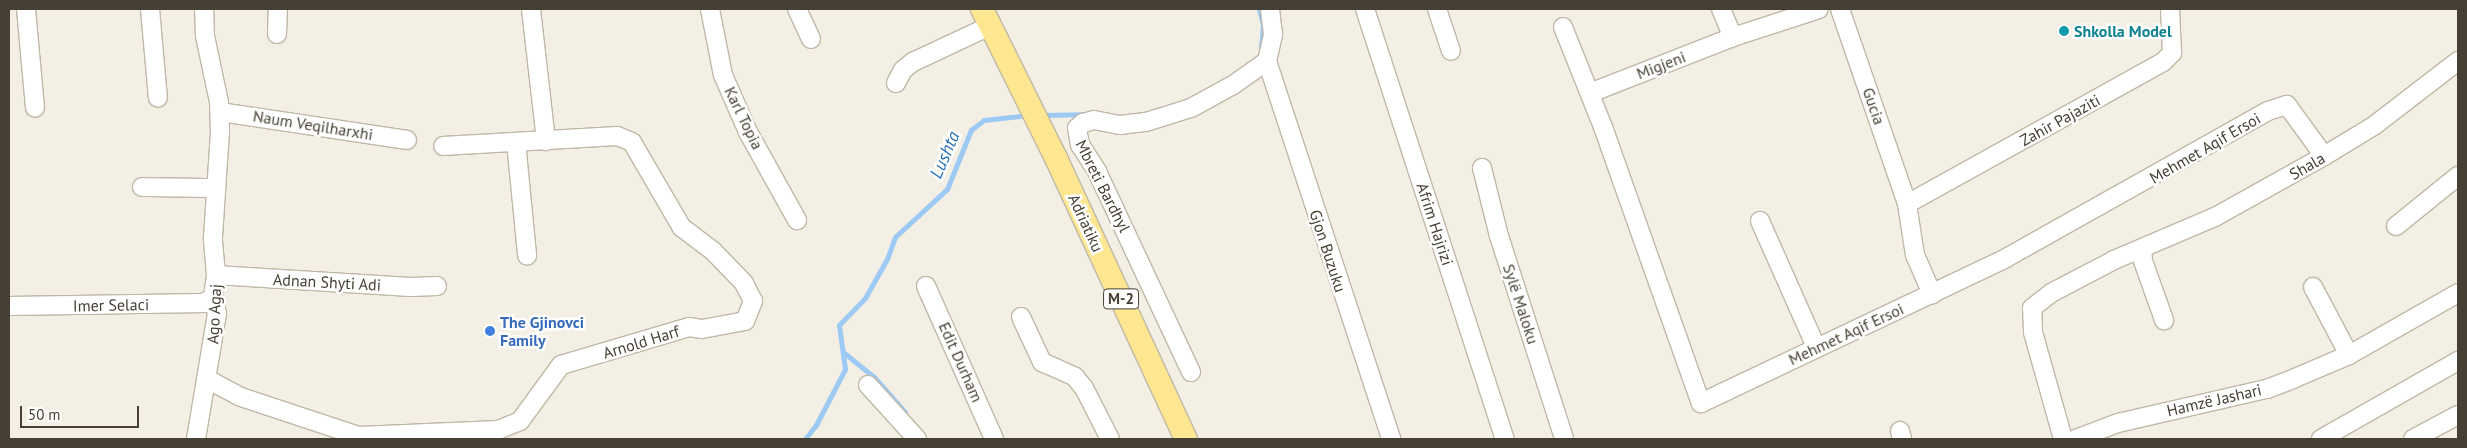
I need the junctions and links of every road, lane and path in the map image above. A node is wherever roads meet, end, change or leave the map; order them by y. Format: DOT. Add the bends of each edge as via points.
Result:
graph roads {
  1 [pos="26,9"];
  2 [pos="150,9"];
  3 [pos="204,9"];
  4 [pos="278,9"];
  5 [pos="531,9"];
  6 [pos="710,9"];
  7 [pos="797,9"];
  8 [pos="1270,9"];
  9 [pos="1366,9"];
  10 [pos="1436,9"];
  11 [pos="1721,9"];
  12 [pos="1819,9"];
  13 [pos="1840,9"];
  14 [pos="2170,9"];
  15 [pos="986,18"];
  16 [pos="1563,27"];
  17 [pos="277,34"];
  18 [pos="1733,37"];
  19 [pos="811,39"];
  20 [pos="1451,51"];
  21 [pos="2458,61"];
  22 [pos="1267,62"];
  23 [pos="896,84"];
  24 [pos="1590,93"];
  25 [pos="158,98"];
  26 [pos="35,108"];
  27 [pos="220,112"];
  28 [pos="407,140"];
  29 [pos="546,141"];
  30 [pos="516,142"];
  31 [pos="443,146"];
  32 [pos="2324,156"];
  33 [pos="1482,168"];
  34 [pos="2458,176"];
  35 [pos="142,187"];
  36 [pos="216,188"];
  37 [pos="1908,204"];
  38 [pos="797,220"];
  39 [pos="1760,221"];
  40 [pos="2396,226"];
  41 [pos="2142,248"];
  42 [pos="527,255"];
  43 [pos="216,275"];
  44 [pos="437,286"];
  45 [pos="926,286"];
  46 [pos="2313,287"];
  47 [pos="2458,293"];
  48 [pos="1932,294"];
  49 [pos="213,298"];
  50 [pos="9,306"];
  51 [pos="1021,317"];
  52 [pos="2164,320"];
  53 [pos="1816,347"];
  54 [pos="2349,355"];
  55 [pos="2458,361"];
  56 [pos="1192,372"];
  57 [pos="208,379"];
  58 [pos="868,385"];
  59 [pos="2458,415"];
  60 [pos="196,439"];
  61 [pos="917,439"];
  62 [pos="994,439"];
  63 [pos="1110,439"];
  64 [pos="1186,439"];
  65 [pos="1391,439"];
  66 [pos="1505,439"];
  67 [pos="1564,439"];
  68 [pos="2064,439"];
  69 [pos="2076,439"];
  70 [pos="2321,439"];
  71 [pos="2413,439"];
  1 -- 26 [label="street"];
  2 -- 25 [label="street"];
  3 -- 27 [label="street, Ago Agaj" via="205,36"];
  4 -- 17 [label="street"];
  5 -- 29 [label="street"];
  6 -- 38 [label="street, Karl Topia" via="723,75 748,132"];
  7 -- 19 [label="street"];
  8 -- 22 [label="street" via="1273,34"];
  9 -- 66 [label="street, Afrim Hajrizi"];
  10 -- 20 [label="street"];
  11 -- 18 [label="street"];
  12 -- 18 [label="street, Migjeni"];
  13 -- 37 [label="street, Gucia"];
  14 -- 37 [label="street, Zahir Pajaziti" via="2172,53 2163,62"];
  15 -- 23 [label="street" via="913,62 903,70"];
  15 -- 64 [label="main road, Adriatiku / M-2" via="1056,158"];
  16 -- 24 [label="street, Mehmet Aqif Ersoi"];
  18 -- 24 [label="street, Migjeni"];
  21 -- 32 [label="street, Shala" via="2375,125"];
  22 -- 56 [label="street, Mbreti Bardhyl" via="1233,86 1190,108 1146,122 1120,125 1094,120 1077,128 1080,144 1097,171"];
  22 -- 65 [label="street, Gjon Buzuku"];
  24 -- 53 [label="street, Mehmet Aqif Ersoi" via="1701,403"];
  27 -- 28 [label="street, Naum Veqilharxhi"];
  27 -- 36 [label="street, Ago Agaj"];
  29 -- 30 [label="street, Arnold Harf"];
  29 -- 57 [label="street, Arnold Harf" via="617,136 632,142 682,228 713,251 744,283 753,301 745,321 702,329 689,327 561,365 520,421 498,430 359,436 241,397"];
  30 -- 31 [label="street, Arnold Harf"];
  30 -- 42 [label="street"];
  32 -- 41 [label="street, Shala" via="2215,217"];
  32 -- 48 [label="street, Mehmet Aqif Ersoi" via="2287,105 2268,111 2155,177"];
  33 -- 67 [label="street, Sylë Maloku" via="1498,236"];
  34 -- 40 [label="street"];
  35 -- 36 [label="street"];
  36 -- 43 [label="street, Ago Agaj" via="213,237"];
  37 -- 48 [label="street, Gucia" via="1909,231 1915,255"];
  39 -- 53 [label="street"];
  41 -- 52 [label="street" via="2143,261"];
  41 -- 68 [label="street, Shala" via="2051,293 2032,308 2033,332"];
  43 -- 44 [label="street, Adnan Shyti Adi"];
  43 -- 49 [label="street, Ago Agaj"];
  45 -- 62 [label="street, Edit Durham"];
  46 -- 54 [label="street"];
  47 -- 54 [label="street, Hamzë Jashari"];
  48 -- 53 [label="street, Mehmet Aqif Ersoi"];
  49 -- 50 [label="street, Imer Selaci" via="204,302"];
  49 -- 57 [label="street, Ago Agaj" via="217,314"];
  51 -- 63 [label="street" via="1042,362 1075,376"];
  54 -- 69 [label="street, Hamzë Jashari" via="2267,389 2118,423"];
  55 -- 70 [label="street"];
  57 -- 60 [label="street, Ago Agaj"];
  58 -- 61 [label="street"];
  59 -- 71 [label="street"];
}
